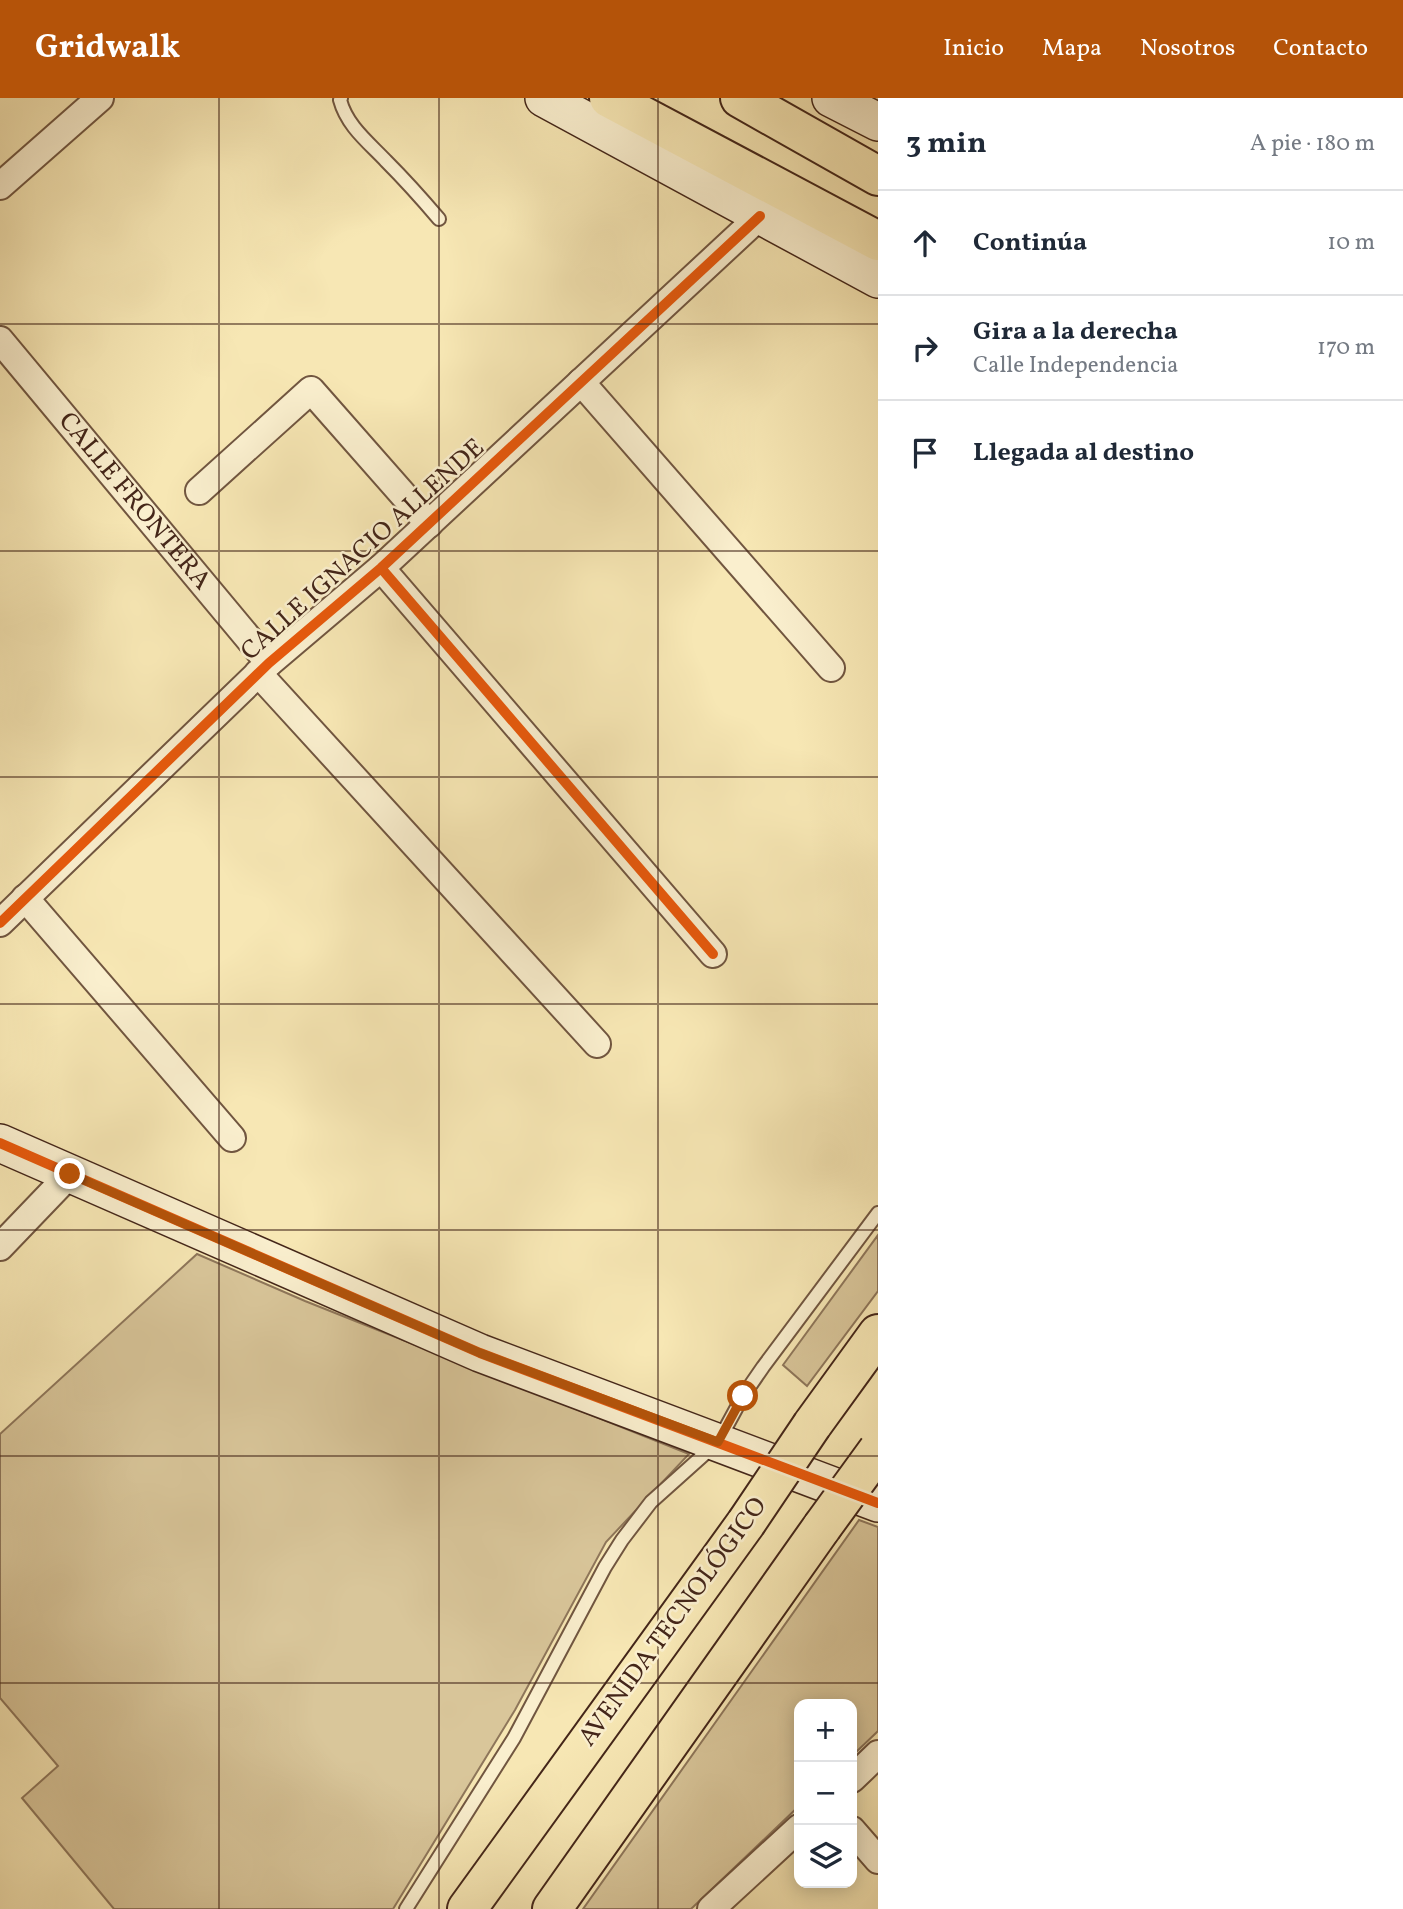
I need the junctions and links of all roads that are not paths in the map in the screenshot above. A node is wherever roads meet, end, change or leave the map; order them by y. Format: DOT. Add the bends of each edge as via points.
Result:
graph roads {
  1 [pos="100,98"];
  2 [pos="341,98"];
  3 [pos="544,98"];
  4 [pos="609,98"];
  5 [pos="740,98"];
  6 [pos="831,98"];
  7 [pos="878,122"];
  8 [pos="878,176"];
  9 [pos="0,186"];
  10 [pos="760,216"];
  11 [pos="439,219"];
  12 [pos="878,241"];
  13 [pos="878,279"];
  14 [pos="0,340"];
  15 [pos="581,382"];
  16 [pos="199,491"];
  17 [pos="429,524"];
  18 [pos="381,568"];
  19 [pos="263,668"];
  20 [pos="831,668"];
  21 [pos="25,898"];
  22 [pos="0,923"];
  23 [pos="713,954"];
  24 [pos="597,1044"];
  25 [pos="232,1138"];
  26 [pos="0,1143"];
  27 [pos="70,1174"];
  28 [pos="878,1213"];
  29 [pos="0,1247"];
  30 [pos="878,1334"];
  31 [pos="718,1442"];
  32 [pos="878,1450"];
  33 [pos="878,1503"];
  34 [pos="878,1755"];
  35 [pos="857,1774"];
  36 [pos="794,1833"];
  37 [pos="857,1836"];
  38 [pos="878,1860"];
  39 [pos="406,1909"];
  40 [pos="467,1909"];
  41 [pos="552,1909"];
  42 [pos="711,1909"];
  1 -- 9 [label="street"];
  2 -- 11 [label="lane" via="355,130"];
  3 -- 10 [label="street"];
  4 -- 12 [label="main road"];
  5 -- 8 [label="main road"];
  6 -- 7 [label="street"];
  10 -- 13 [label="street"];
  10 -- 15 [label="street, CALLE IGNACIO ALLENDE"];
  14 -- 19 [label="street, CALLE FRONTERA"];
  15 -- 17 [label="street, CALLE IGNACIO ALLENDE"];
  15 -- 20 [label="street"];
  16 -- 17 [label="street" via="311,390"];
  17 -- 18 [label="street, CALLE IGNACIO ALLENDE"];
  18 -- 19 [label="street, CALLE IGNACIO ALLENDE"];
  18 -- 23 [label="street"];
  19 -- 21 [label="street, CALLE IGNACIO ALLENDE"];
  19 -- 24 [label="street, CALLE FRONTERA"];
  21 -- 22 [label="street, CALLE IGNACIO ALLENDE"];
  21 -- 25 [label="street"];
  26 -- 27 [label="street"];
  27 -- 29 [label="street"];
  27 -- 31 [label="street" via="480,1353"];
  28 -- 31 [label="lane" via="763,1367"];
  30 -- 40 [label="main road, AVENIDA TECNOLÓGICO, bridge"];
  31 -- 33 [label="street"];
  31 -- 39 [label="lane" via="651,1502 622,1540 513,1738"];
  32 -- 41 [label="main road, bridge"];
  34 -- 35 [label="street"];
  36 -- 42 [label="street"];
  37 -- 38 [label="street"];
}
